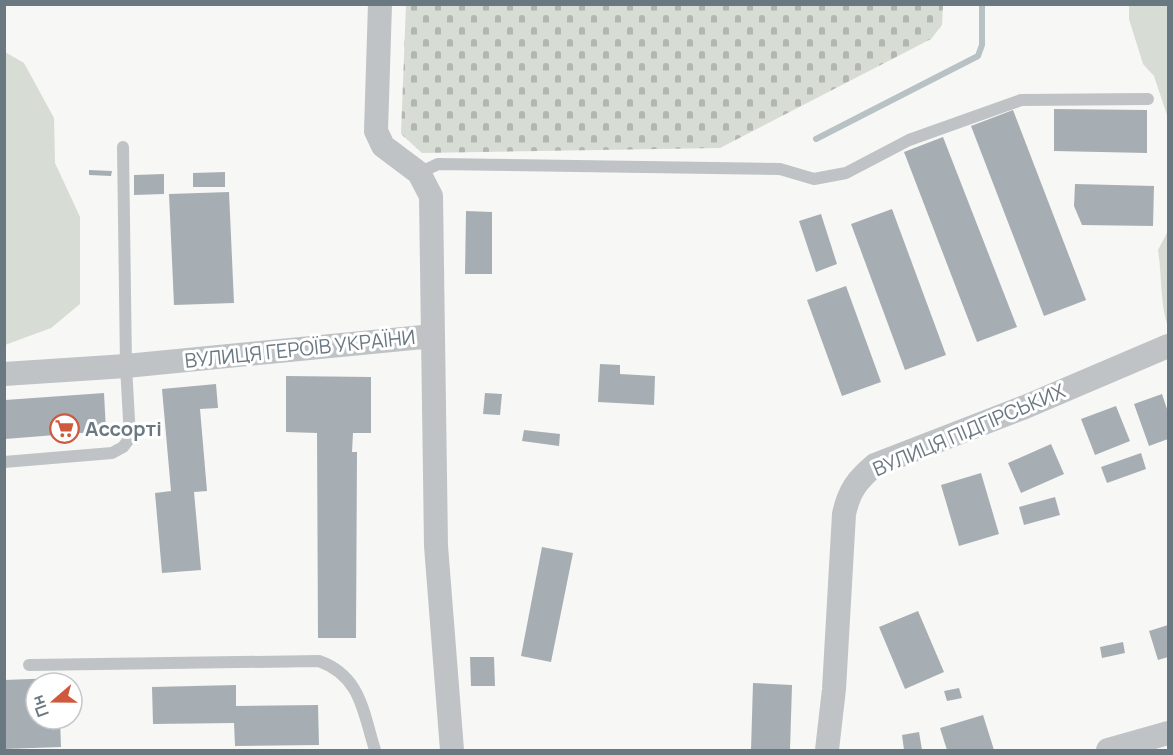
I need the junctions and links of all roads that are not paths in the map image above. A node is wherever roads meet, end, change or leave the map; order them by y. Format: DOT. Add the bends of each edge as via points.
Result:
graph roads {
  1 [pos="380,4"];
  2 [pos="1148,99"];
  3 [pos="123,147"];
  4 [pos="419,173"];
  5 [pos="433,336"];
  6 [pos="1168,346"];
  7 [pos="126,366"];
  8 [pos="4,374"];
  9 [pos="4,462"];
  10 [pos="29,664"];
  11 [pos="1168,733"];
  12 [pos="375,750"];
  13 [pos="452,750"];
  14 [pos="827,750"];
  15 [pos="1108,750"];
  1 -- 4 [label="street" via="376,130 383,146"];
  2 -- 4 [label="lane" via="1021,100 909,140 846,173 814,179 780,169 681,167 438,164"];
  3 -- 7 [label="lane"];
  4 -- 5 [label="street" via="430,196"];
  5 -- 7 [label="street, ВУЛИЦЯ ГЕРОЇВ УКРАЇНИ"];
  5 -- 13 [label="street, ВУЛИЦЯ ГЕРОЇВ УКРАЇНИ" via="436,546"];
  6 -- 14 [label="street, ВУЛИЦЯ ПІДГІРСЬКИХ" via="875,465 858,478 844,514"];
  7 -- 8 [label="street, ВУЛИЦЯ ГЕРОЇВ УКРАЇНИ"];
  7 -- 9 [label="lane" via="130,438 123,447 112,453"];
  10 -- 12 [label="lane" via="319,661 346,675 355,689"];
  11 -- 15 [label="street"];
}
